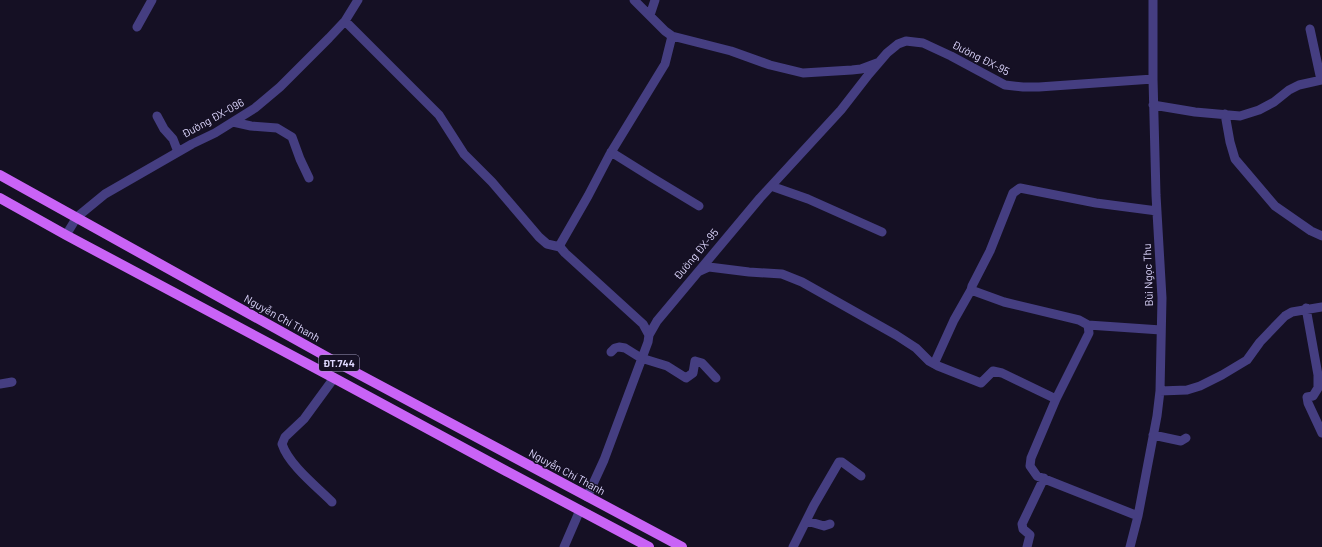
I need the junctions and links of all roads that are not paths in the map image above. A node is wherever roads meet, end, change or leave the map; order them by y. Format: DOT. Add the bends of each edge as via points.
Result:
graph roads {
  1 [pos="152,0"];
  2 [pos="358,0"];
  3 [pos="634,0"];
  4 [pos="655,0"];
  5 [pos="1153,0"];
  6 [pos="650,15"];
  7 [pos="345,21"];
  8 [pos="137,27"];
  9 [pos="1310,29"];
  10 [pos="672,36"];
  11 [pos="880,62"];
  12 [pos="1153,79"];
  13 [pos="1321,80"];
  14 [pos="1153,104"];
  15 [pos="1225,114"];
  16 [pos="157,116"];
  17 [pos="233,122"];
  18 [pos="178,152"];
  19 [pos="611,152"];
  20 [pos="0,175"];
  21 [pos="309,178"];
  22 [pos="771,186"];
  23 [pos="0,198"];
  24 [pos="699,206"];
  25 [pos="1157,212"];
  26 [pos="77,217"];
  27 [pos="882,232"];
  28 [pos="66,235"];
  29 [pos="1322,236"];
  30 [pos="560,247"];
  31 [pos="697,273"];
  32 [pos="971,290"];
  33 [pos="1322,307"];
  34 [pos="1306,308"];
  35 [pos="1088,325"];
  36 [pos="1161,330"];
  37 [pos="649,335"];
  38 [pos="612,352"];
  39 [pos="641,358"];
  40 [pos="934,364"];
  41 [pos="334,378"];
  42 [pos="716,378"];
  43 [pos="12,382"];
  44 [pos="0,384"];
  45 [pos="1160,391"];
  46 [pos="1056,399"];
  47 [pos="1322,433"];
  48 [pos="1153,435"];
  49 [pos="1186,438"];
  50 [pos="861,476"];
  51 [pos="1044,478"];
  52 [pos="587,496"];
  53 [pos="332,502"];
  54 [pos="580,510"];
  55 [pos="1138,516"];
  56 [pos="807,521"];
  57 [pos="830,524"];
  58 [pos="564,547"];
  59 [pos="649,547"];
  60 [pos="682,547"];
  61 [pos="793,547"];
  62 [pos="1027,547"];
  63 [pos="1130,547"];
  1 -- 8 [label="street"];
  2 -- 7 [label="street, Đường ĐX-096"];
  3 -- 6 [label="street, Đường ĐX-95"];
  4 -- 6 [label="street"];
  5 -- 12 [label="street, Bùi Ngọc Thu"];
  6 -- 10 [label="street, Đường ĐX-95"];
  7 -- 17 [label="street, Đường ĐX-096" via="280,87"];
  7 -- 30 [label="street" via="439,115 464,154 492,182 539,237 546,244"];
  9 -- 13 [label="street"];
  10 -- 11 [label="street, Đường ĐX-95" via="802,73 856,70"];
  10 -- 19 [label="street" via="665,64"];
  11 -- 12 [label="street, Đường ĐX-95" via="898,44 906,41 930,46 1005,85 1039,87"];
  11 -- 22 [label="street, Đường ĐX-95" via="841,110"];
  12 -- 14 [label="street, Bùi Ngọc Thu"];
  13 -- 15 [label="street" via="1300,85 1259,110 1240,116"];
  14 -- 15 [label="street" via="1196,112"];
  14 -- 25 [label="street, Bùi Ngọc Thu"];
  15 -- 29 [label="street" via="1236,159 1275,206"];
  16 -- 18 [label="street" via="173,139"];
  17 -- 18 [label="street, Đường ĐX-096"];
  17 -- 21 [label="street" via="278,128 292,138"];
  18 -- 26 [label="street, Đường ĐX-096" via="105,194"];
  19 -- 24 [label="street"];
  19 -- 30 [label="street"];
  20 -- 26 [label="main road, Nguyễn Chí Thanh / ĐT.744"];
  22 -- 27 [label="street" via="808,199"];
  22 -- 31 [label="street, Đường ĐX-95"];
  23 -- 28 [label="main road, ĐT.744"];
  25 -- 32 [label="street" via="1020,188 1013,192 990,251"];
  25 -- 36 [label="street, Bùi Ngọc Thu" via="1162,298"];
  26 -- 28 [label="street, Đường ĐX-096"];
  26 -- 52 [label="main road, Nguyễn Chí Thanh / ĐT.744" via="329,358"];
  28 -- 41 [label="main road, ĐT.744"];
  30 -- 37 [label="street" via="643,324"];
  31 -- 37 [label="street, Đường ĐX-95" via="657,321"];
  31 -- 40 [label="street" via="709,267 782,274 802,282 896,335"];
  32 -- 35 [label="street" via="1004,302 1079,320"];
  32 -- 40 [label="street"];
  33 -- 34 [label="street"];
  34 -- 45 [label="street" via="1285,316 1247,360 1222,375 1187,390"];
  34 -- 47 [label="street" via="1318,375 1318,388 1312,396 1307,397"];
  35 -- 36 [label="street"];
  35 -- 46 [label="street" via="1089,333"];
  36 -- 45 [label="street, Bùi Ngọc Thu"];
  37 -- 39 [label="street, Đường ĐX-95"];
  38 -- 39 [label="street" via="615,348 624,348"];
  39 -- 42 [label="street" via="667,366 686,378 693,373 695,362 702,363"];
  39 -- 52 [label="street, Đường ĐX-95" via="604,460"];
  40 -- 46 [label="street" via="981,383 993,371 1002,373"];
  41 -- 53 [label="street" via="307,416 285,437 282,444 298,468"];
  41 -- 54 [label="main road, ĐT.744"];
  43 -- 44 [label="street"];
  45 -- 48 [label="street, Bùi Ngọc Thu"];
  46 -- 51 [label="street" via="1031,458 1030,466 1036,476"];
  48 -- 49 [label="street" via="1181,441"];
  48 -- 55 [label="street, Bùi Ngọc Thu"];
  50 -- 56 [label="street" via="839,462"];
  51 -- 55 [label="street"];
  51 -- 62 [label="street" via="1022,526 1030,535"];
  52 -- 54 [label="main road"];
  52 -- 60 [label="main road, Nguyễn Chí Thanh / ĐT.744"];
  54 -- 58 [label="street"];
  54 -- 59 [label="main road, ĐT.744"];
  55 -- 63 [label="street, Bùi Ngọc Thu"];
  56 -- 57 [label="street" via="824,526"];
  56 -- 61 [label="street"];
}
